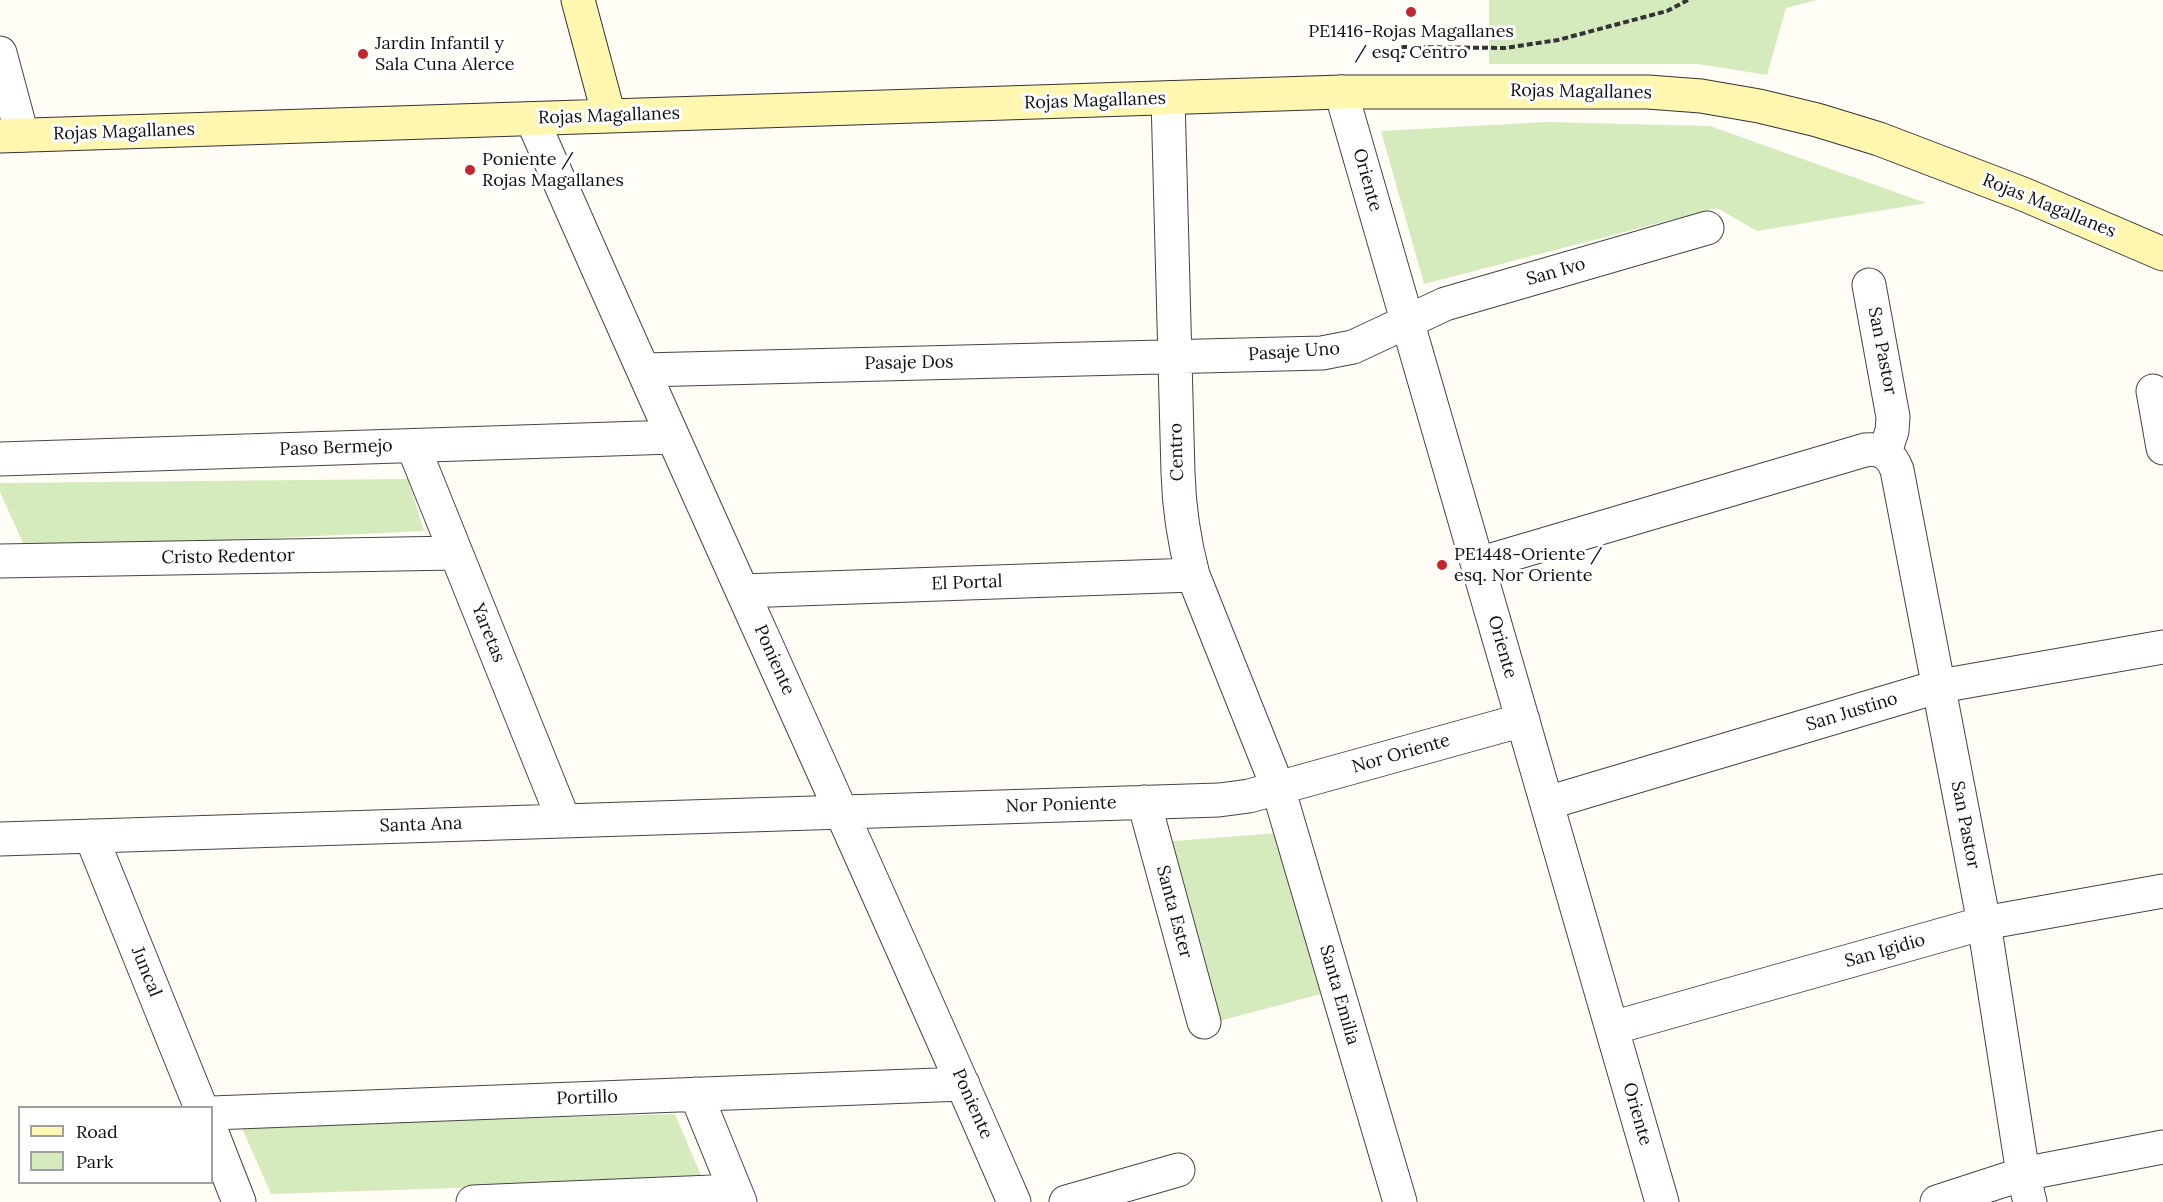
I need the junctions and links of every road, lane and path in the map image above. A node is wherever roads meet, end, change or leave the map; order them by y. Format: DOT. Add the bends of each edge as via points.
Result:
graph roads {
  1 [pos="578,0"];
  2 [pos="1688,0"];
  3 [pos="0,53"];
  4 [pos="1341,92"];
  5 [pos="1404,92"];
  6 [pos="1168,98"];
  7 [pos="609,116"];
  8 [pos="532,119"];
  9 [pos="11,136"];
  10 [pos="1707,228"];
  11 [pos="2163,254"];
  12 [pos="1869,285"];
  13 [pos="1408,321"];
  14 [pos="1175,357"];
  15 [pos="644,370"];
  16 [pos="2153,391"];
  17 [pos="673,437"];
  18 [pos="413,446"];
  19 [pos="2163,448"];
  20 [pos="1886,452"];
  21 [pos="0,459"];
  22 [pos="456,553"];
  23 [pos="0,561"];
  24 [pos="1478,564"];
  25 [pos="1192,575"];
  26 [pos="742,591"];
  27 [pos="2163,647"];
  28 [pos="1940,686"];
  29 [pos="1523,720"];
  30 [pos="1278,788"];
  31 [pos="1144,802"];
  32 [pos="1547,803"];
  33 [pos="842,812"];
  34 [pos="564,821"];
  35 [pos="91,836"];
  36 [pos="0,839"];
  37 [pos="2163,891"];
  38 [pos="1984,923"];
  39 [pos="1204,1022"];
  40 [pos="1612,1028"];
  41 [pos="963,1084"];
  42 [pos="696,1094"];
  43 [pos="201,1106"];
  44 [pos="213,1113"];
  45 [pos="213,1136"];
  46 [pos="2163,1147"];
  47 [pos="1178,1170"];
  48 [pos="2027,1188"];
  49 [pos="737,1196"];
  50 [pos="239,1202"];
  51 [pos="473,1202"];
  52 [pos="1014,1202"];
  53 [pos="1066,1202"];
  54 [pos="1400,1202"];
  55 [pos="1662,1202"];
  56 [pos="1937,1202"];
  1 -- 7 [label="street"];
  2 -- 5 [label="path" via="1667,11 1558,40 1505,48 1402,47"];
  3 -- 9 [label="street"];
  4 -- 5 [label="street, Rojas Magallanes"];
  4 -- 6 [label="street, Rojas Magallanes"];
  4 -- 13 [label="street, Oriente"];
  5 -- 11 [label="street, Rojas Magallanes" via="1648,92 1759,106 1879,139"];
  6 -- 7 [label="street, Rojas Magallanes"];
  6 -- 14 [label="street, Centro"];
  7 -- 8 [label="street, Rojas Magallanes"];
  8 -- 9 [label="street, Rojas Magallanes"];
  8 -- 15 [label="street, Poniente"];
  10 -- 13 [label="street, San Ivo" via="1445,304"];
  12 -- 20 [label="street, San Pastor" via="1893,417"];
  13 -- 14 [label="street, Pasaje Uno" via="1339,351"];
  13 -- 24 [label="street, Oriente"];
  14 -- 15 [label="street, Pasaje Dos"];
  14 -- 25 [label="street, Centro" via="1179,500"];
  15 -- 17 [label="street, Poniente"];
  16 -- 19 [label="street"];
  17 -- 18 [label="street, Paso Bermejo"];
  17 -- 26 [label="street, Poniente"];
  18 -- 21 [label="street, Paso Bermejo"];
  18 -- 22 [label="street, Yaretas"];
  20 -- 24 [label="street" via="1865,450"];
  20 -- 28 [label="street, San Pastor" via="1897,470"];
  22 -- 23 [label="street, Cristo Redentor"];
  22 -- 34 [label="street, Yaretas"];
  24 -- 29 [label="street, Oriente"];
  25 -- 26 [label="street, El Portal"];
  25 -- 30 [label="street, Centro"];
  26 -- 33 [label="street, Poniente"];
  27 -- 28 [label="street, San Justino"];
  28 -- 32 [label="street, San Justino"];
  28 -- 38 [label="street, San Pastor"];
  29 -- 30 [label="street, Nor Oriente"];
  29 -- 32 [label="street, Oriente"];
  30 -- 31 [label="street, Nor Poniente" via="1219,800"];
  30 -- 54 [label="street, Santa Emilia"];
  31 -- 33 [label="street, Nor Poniente"];
  31 -- 39 [label="street, Santa Ester"];
  32 -- 40 [label="street, Oriente"];
  33 -- 34 [label="street, Santa Ana"];
  33 -- 41 [label="street, Poniente"];
  34 -- 35 [label="street, Santa Ana"];
  35 -- 36 [label="street, Santa Ana"];
  35 -- 43 [label="street, Juncal"];
  37 -- 38 [label="street, San Igidio"];
  38 -- 40 [label="street, San Igidio"];
  38 -- 48 [label="street, San Pastor"];
  40 -- 55 [label="street, Oriente"];
  41 -- 42 [label="street, Portillo"];
  41 -- 52 [label="street, Poniente"];
  42 -- 44 [label="street, Portillo"];
  42 -- 49 [label="street"];
  45 -- 50 [label="street"];
  46 -- 48 [label="street" via="2062,1165"];
  47 -- 53 [label="street"];
  48 -- 56 [label="street"];
  49 -- 51 [label="street"];
}
